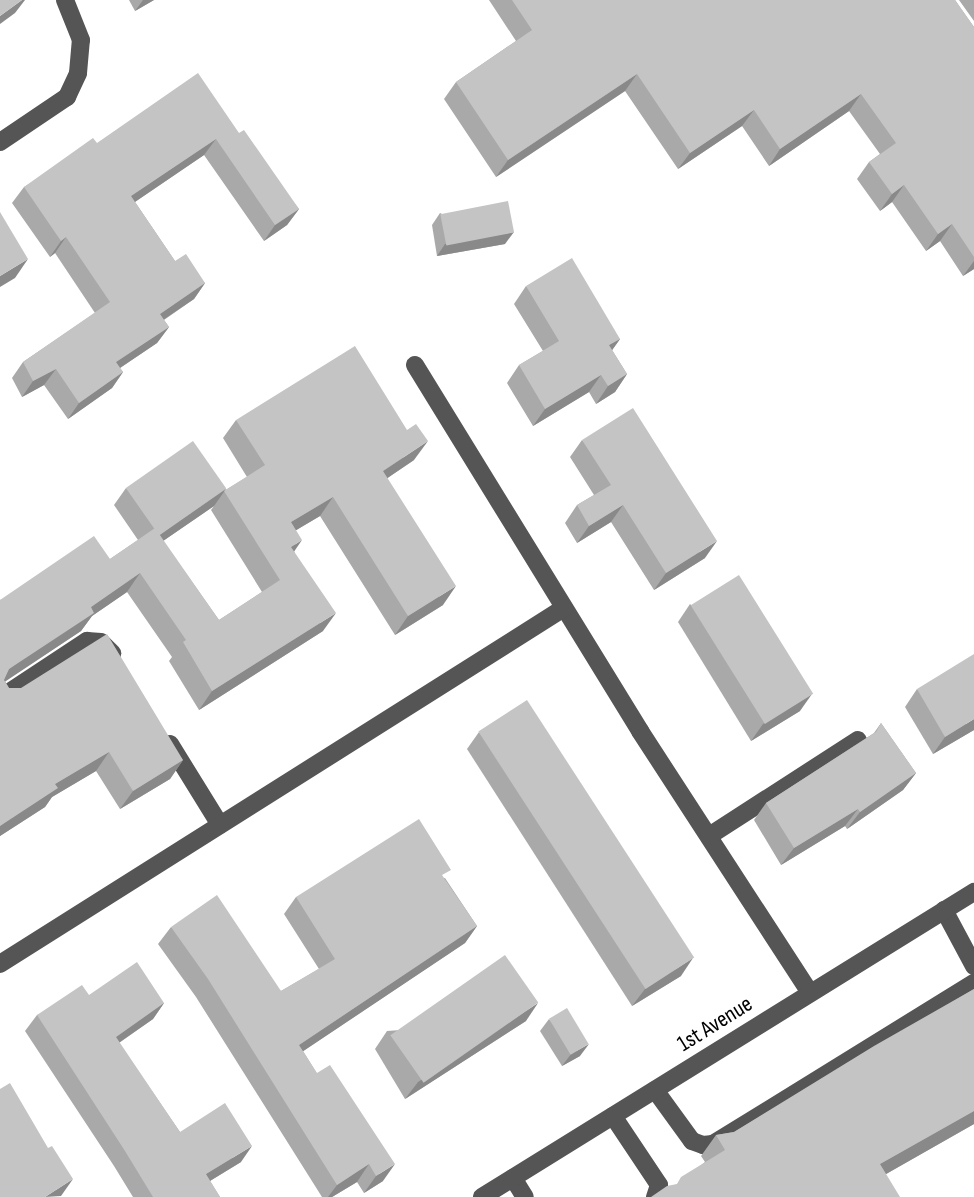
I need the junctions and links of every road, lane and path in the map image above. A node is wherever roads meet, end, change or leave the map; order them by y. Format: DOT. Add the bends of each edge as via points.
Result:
graph roads {
  1 [pos="65,0"];
  2 [pos="0,142"];
  3 [pos="415,365"];
  4 [pos="564,608"];
  5 [pos="126,674"];
  6 [pos="2,697"];
  7 [pos="162,732"];
  8 [pos="858,740"];
  9 [pos="220,824"];
  10 [pos="709,836"];
  11 [pos="974,892"];
  12 [pos="944,910"];
  13 [pos="0,964"];
  14 [pos="974,966"];
  15 [pos="974,983"];
  16 [pos="810,993"];
  17 [pos="655,1090"];
  18 [pos="613,1116"];
  19 [pos="513,1178"];
  20 [pos="482,1197"];
  21 [pos="525,1197"];
  22 [pos="656,1197"];
  1 -- 2 [label="street" via="81,40 78,73 67,97"];
  3 -- 4 [label="street"];
  4 -- 9 [label="street"];
  4 -- 10 [label="street"];
  5 -- 6 [label="street" via="101,642 87,641"];
  7 -- 9 [label="street"];
  8 -- 10 [label="street"];
  9 -- 13 [label="street"];
  10 -- 16 [label="street"];
  11 -- 12 [label="street, 1st Avenue"];
  12 -- 14 [label="street"];
  12 -- 16 [label="street, 1st Avenue"];
  15 -- 17 [label="street" via="713,1144 692,1141"];
  16 -- 17 [label="street, 1st Avenue"];
  17 -- 18 [label="street, 1st Avenue"];
  18 -- 19 [label="street, 1st Avenue"];
  18 -- 22 [label="street" via="659,1185"];
  19 -- 20 [label="street, 1st Avenue"];
  19 -- 21 [label="street"];
}
